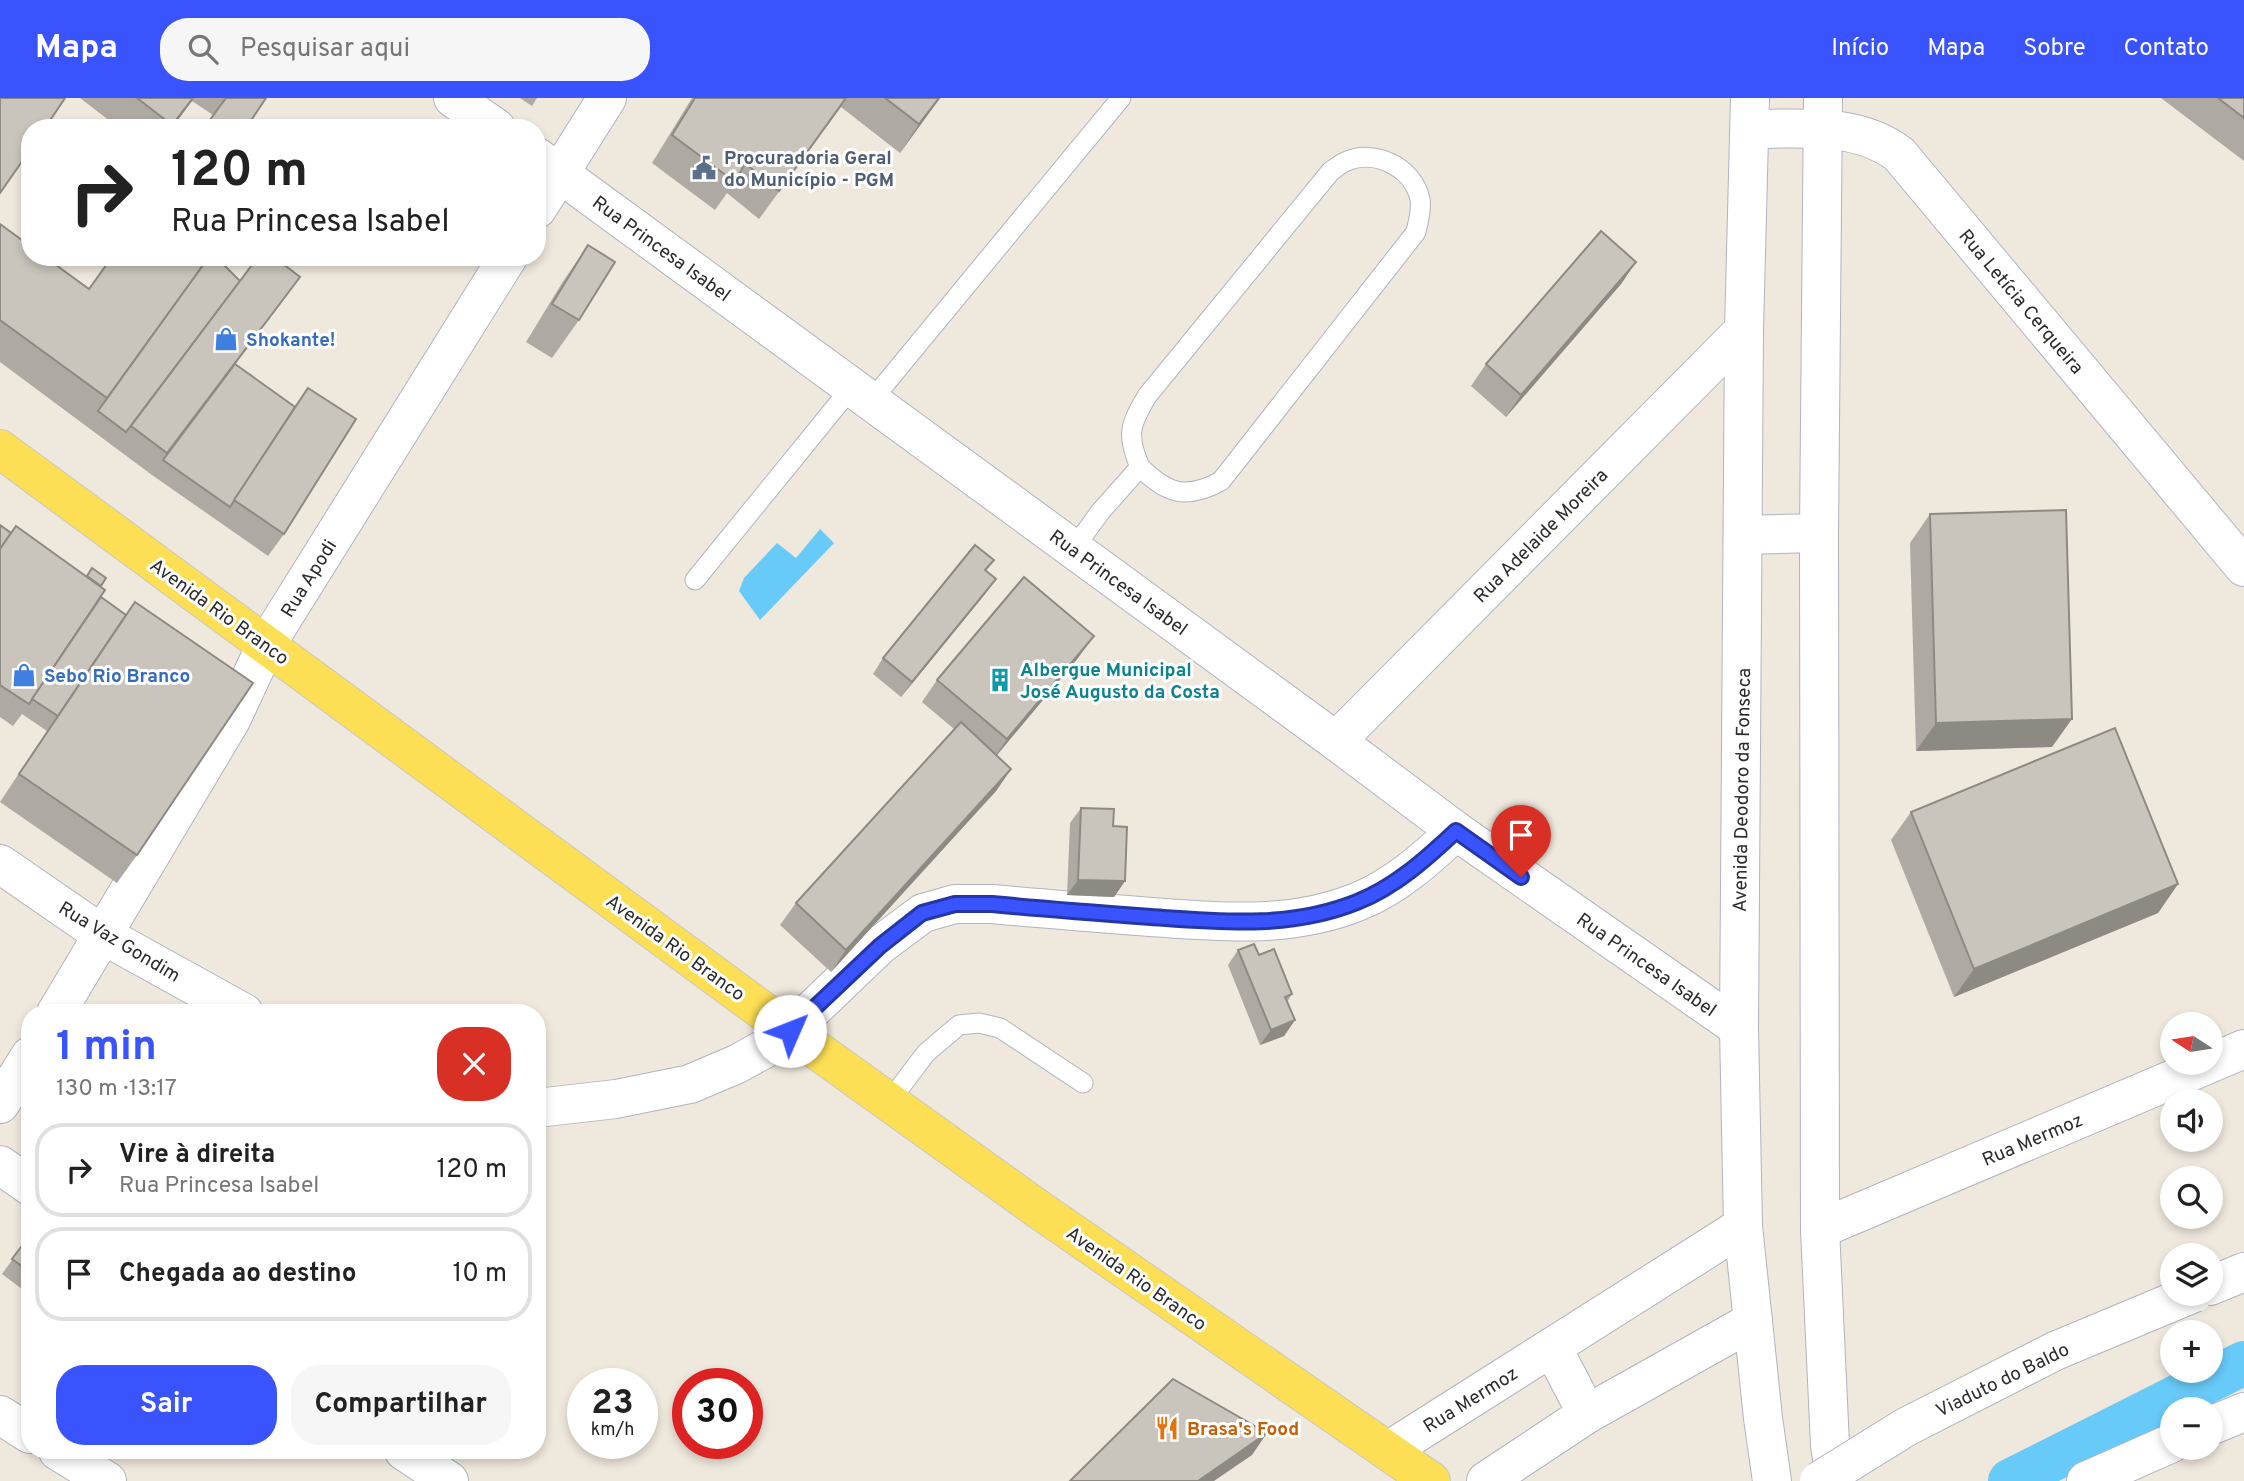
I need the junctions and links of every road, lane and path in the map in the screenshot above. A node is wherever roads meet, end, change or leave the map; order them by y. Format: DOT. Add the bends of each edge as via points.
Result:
graph roads {
  1 [pos="453,98"];
  2 [pos="607,98"];
  3 [pos="1121,98"];
  4 [pos="1750,113"];
  5 [pos="1823,113"];
  6 [pos="483,119"];
  7 [pos="548,165"];
  8 [pos="502,266"];
  9 [pos="1744,330"];
  10 [pos="862,394"];
  11 [pos="0,449"];
  12 [pos="1140,467"];
  13 [pos="1819,533"];
  14 [pos="1744,535"];
  15 [pos="1073,549"];
  16 [pos="2244,567"];
  17 [pos="695,580"];
  18 [pos="266,646"];
  19 [pos="1336,741"];
  20 [pos="1456,831"];
  21 [pos="0,864"];
  22 [pos="103,935"];
  23 [pos="61,1004"];
  24 [pos="228,1004"];
  25 [pos="1739,1028"];
  26 [pos="790,1031"];
  27 [pos="2244,1049"];
  28 [pos="21,1070"];
  29 [pos="1083,1083"];
  30 [pos="889,1102"];
  31 [pos="0,1104"];
  32 [pos="546,1107"];
  33 [pos="0,1165"];
  34 [pos="21,1180"];
  35 [pos="1743,1226"];
  36 [pos="1820,1229"];
  37 [pos="2244,1272"];
  38 [pos="2223,1281"];
  39 [pos="2163,1306"];
  40 [pos="1753,1321"];
  41 [pos="1552,1348"];
  42 [pos="2244,1412"];
  43 [pos="1587,1414"];
  44 [pos="0,1415"];
  45 [pos="2223,1421"];
  46 [pos="21,1428"];
  47 [pos="2160,1448"];
  48 [pos="1388,1451"];
  49 [pos="71,1459"];
  50 [pos="416,1459"];
  51 [pos="107,1481"];
  52 [pos="449,1481"];
  53 [pos="1431,1481"];
  54 [pos="1486,1481"];
  55 [pos="1772,1481"];
  56 [pos="1819,1481"];
  57 [pos="1835,1481"];
  58 [pos="2086,1481"];
  1 -- 6 [label="street"];
  2 -- 7 [label="street"];
  3 -- 10 [label="lane"];
  4 -- 5 [label="street, Rua Letícia Cerqueira"];
  4 -- 9 [label="street, Avenida Deodoro da Fonseca"];
  5 -- 13 [label="street"];
  5 -- 16 [label="street, Rua Letícia Cerqueira" via="1899,154"];
  7 -- 10 [label="street, Rua Princesa Isabel"];
  8 -- 18 [label="street, Rua Apodi"];
  9 -- 14 [label="street, Avenida Deodoro da Fonseca"];
  9 -- 19 [label="street, Rua Adelaide Moreira"];
  10 -- 15 [label="street, Rua Princesa Isabel"];
  10 -- 17 [label="lane"];
  11 -- 18 [label="main road, Avenida Rio Branco"];
  12 -- 12 [label="lane" via="1132,449 1132,421 1147,396 1331,172 1346,161 1364,157 1388,161 1402,170 1420,199 1416,232 1221,481 1189,493 1172,491"];
  12 -- 15 [label="lane"];
  13 -- 14 [label="street"];
  13 -- 36 [label="street"];
  14 -- 25 [label="street, Avenida Deodoro da Fonseca"];
  15 -- 19 [label="street, Rua Princesa Isabel"];
  18 -- 22 [label="street, Rua Apodi" via="231,720"];
  18 -- 26 [label="main road, Avenida Rio Branco"];
  19 -- 20 [label="street, Rua Princesa Isabel"];
  20 -- 25 [label="street, Rua Princesa Isabel"];
  20 -- 26 [label="street" via="1393,884 1322,915 1224,922 992,904 955,904 922,913"];
  21 -- 22 [label="street, Rua Vaz Gondim"];
  22 -- 23 [label="street, Rua Apodi"];
  22 -- 24 [label="street, Rua Vaz Gondim"];
  25 -- 35 [label="street, Avenida Deodoro da Fonseca"];
  26 -- 30 [label="main road, Avenida Rio Branco"];
  26 -- 32 [label="street" via="737,1064 690,1084"];
  27 -- 36 [label="street, Rua Mermoz"];
  28 -- 31 [label="street"];
  29 -- 30 [label="lane" via="1000,1028 979,1023 959,1025 926,1053"];
  30 -- 48 [label="main road, Avenida Rio Branco"];
  33 -- 34 [label="street"];
  35 -- 40 [label="street, Avenida Deodoro da Fonseca"];
  35 -- 41 [label="street, Rua Mermoz"];
  36 -- 57 [label="street"];
  37 -- 38 [label="street"];
  39 -- 56 [label="street, Viaduto do Baldo, bridge" via="2055,1351 1906,1427"];
  40 -- 43 [label="street"];
  40 -- 55 [label="street, Avenida Deodoro da Fonseca"];
  41 -- 43 [label="street"];
  41 -- 48 [label="street, Rua Mermoz"];
  42 -- 45 [label="street"];
  43 -- 54 [label="street"];
  44 -- 46 [label="street"];
  47 -- 58 [label="street"];
  48 -- 53 [label="main road, Avenida Rio Branco"];
  49 -- 51 [label="street"];
  50 -- 52 [label="street"];
}
